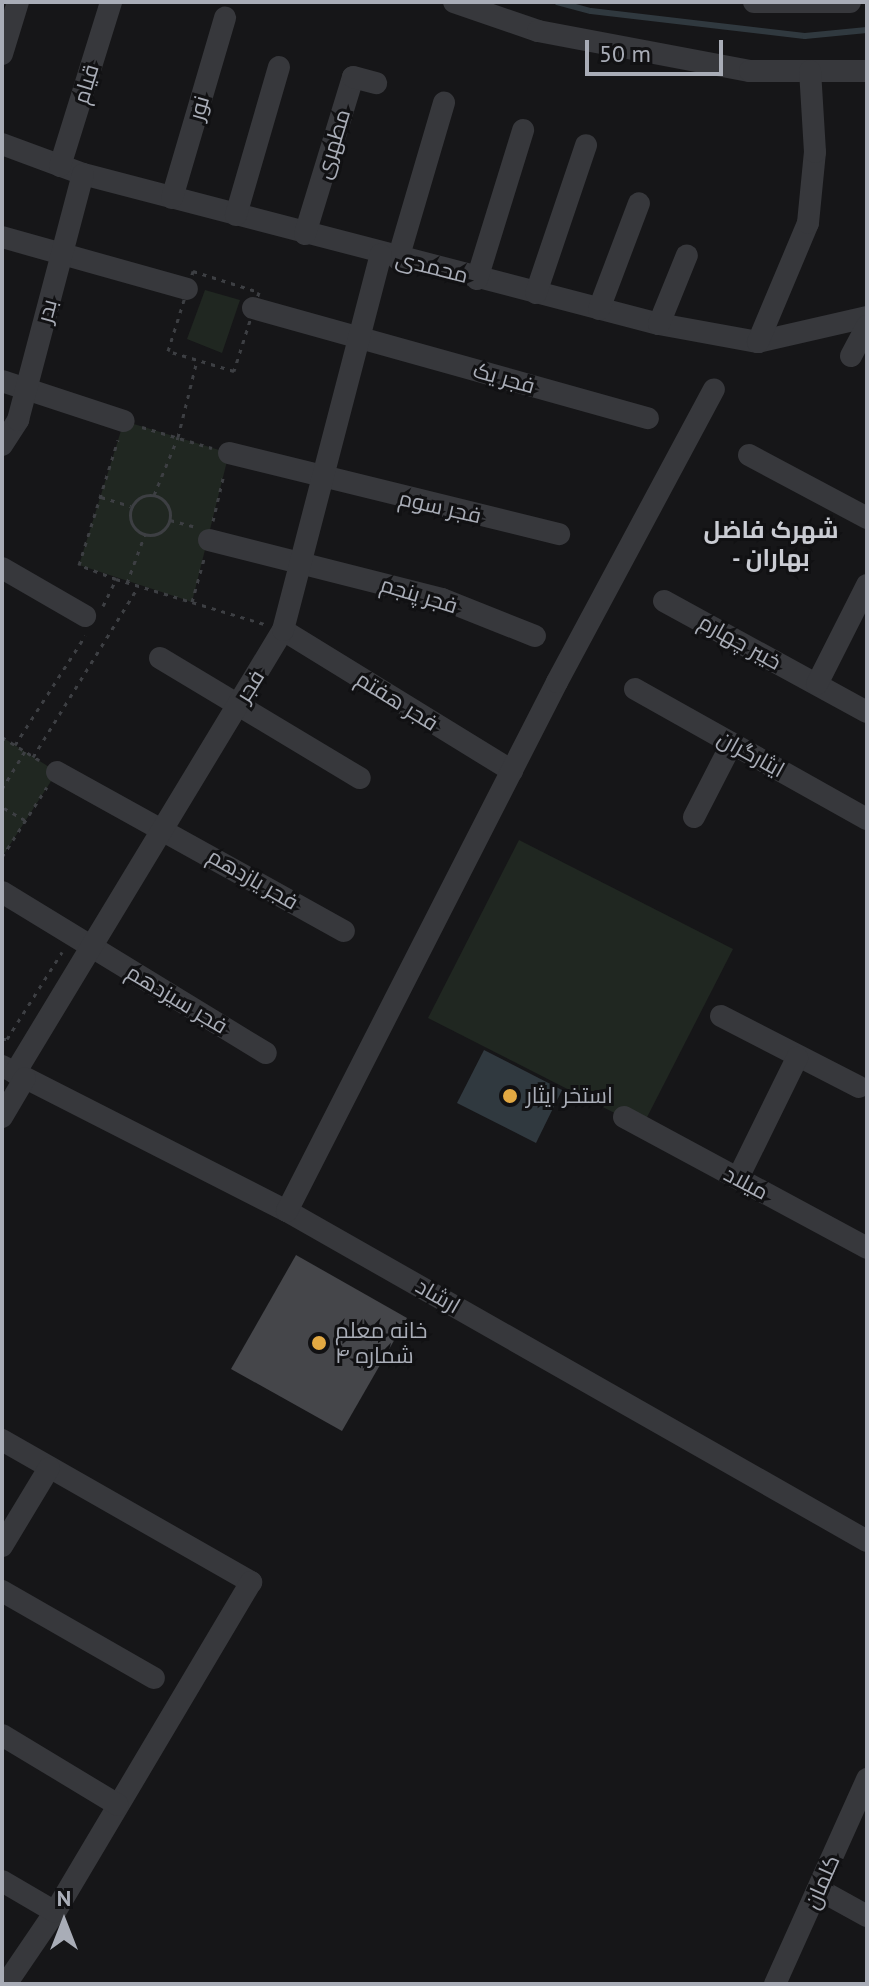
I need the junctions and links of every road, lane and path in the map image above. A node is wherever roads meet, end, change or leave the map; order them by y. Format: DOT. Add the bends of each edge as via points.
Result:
graph roads {
  1 [pos="18,2"];
  2 [pos="111,2"];
  3 [pos="454,2"];
  4 [pos="754,2"];
  5 [pos="780,2"];
  6 [pos="850,2"];
  7 [pos="225,18"];
  8 [pos="2,54"];
  9 [pos="279,67"];
  10 [pos="810,71"];
  11 [pos="867,71"];
  12 [pos="376,83"];
  13 [pos="444,103"];
  14 [pos="523,130"];
  15 [pos="2,144"];
  16 [pos="586,145"];
  17 [pos="60,166"];
  18 [pos="83,174"];
  19 [pos="172,198"];
  20 [pos="639,203"];
  21 [pos="236,215"];
  22 [pos="305,234"];
  23 [pos="2,237"];
  24 [pos="62,254"];
  25 [pos="687,255"];
  26 [pos="390,257"];
  27 [pos="477,279"];
  28 [pos="187,289"];
  29 [pos="536,293"];
  30 [pos="253,308"];
  31 [pos="599,309"];
  32 [pos="867,317"];
  33 [pos="659,324"];
  34 [pos="867,326"];
  35 [pos="361,337"];
  36 [pos="758,342"];
  37 [pos="851,356"];
  38 [pos="197,360"];
  39 [pos="2,381"];
  40 [pos="27,388"];
  41 [pos="714,389"];
  42 [pos="648,418"];
  43 [pos="124,421"];
  44 [pos="178,437"];
  45 [pos="2,445"];
  46 [pos="229,453"];
  47 [pos="749,455"];
  48 [pos="322,479"];
  49 [pos="154,495"];
  50 [pos="101,497"];
  51 [pos="133,506"];
  52 [pos="867,518"];
  53 [pos="170,520"];
  54 [pos="203,533"];
  55 [pos="145,534"];
  56 [pos="559,534"];
  57 [pos="300,563"];
  58 [pos="2,568"];
  59 [pos="116,579"];
  60 [pos="127,583"];
  61 [pos="867,585"];
  62 [pos="138,587"];
  63 [pos="664,601"];
  64 [pos="861,610"];
  65 [pos="91,619"];
  66 [pos="283,630"];
  67 [pos="535,636"];
  68 [pos="160,658"];
  69 [pos="817,684"];
  70 [pos="635,689"];
  71 [pos="239,703"];
  72 [pos="867,712"];
  73 [pos="2,737"];
  74 [pos="732,743"];
  75 [pos="15,745"];
  76 [pos="25,751"];
  77 [pos="33,757"];
  78 [pos="512,771"];
  79 [pos="57,772"];
  80 [pos="360,778"];
  81 [pos="2,791"];
  82 [pos="3,808"];
  83 [pos="694,817"];
  84 [pos="867,819"];
  85 [pos="26,820"];
  86 [pos="163,827"];
  87 [pos="2,857"];
  88 [pos="2,892"];
  89 [pos="344,931"];
  90 [pos="80,940"];
  91 [pos="721,1016"];
  92 [pos="2,1039"];
  93 [pos="266,1053"];
  94 [pos="797,1058"];
  95 [pos="8,1083"];
  96 [pos="859,1087"];
  97 [pos="624,1117"];
  98 [pos="738,1178"];
  99 [pos="287,1211"];
  100 [pos="867,1248"];
  101 [pos="2,1440"];
  102 [pos="49,1468"];
  103 [pos="867,1541"];
  104 [pos="2,1546"];
  105 [pos="2,1591"];
  106 [pos="154,1678"];
  107 [pos="2,1735"];
  108 [pos="867,1779"];
  109 [pos="118,1805"];
  110 [pos="2,1881"];
  111 [pos="818,1889"];
  112 [pos="55,1912"];
  113 [pos="867,1916"];
  114 [pos="6,1984"];
  115 [pos="775,1984"];
  1 -- 8 [label="street"];
  2 -- 17 [label="street, قیام"];
  3 -- 10 [label="street" via="538,31 750,71"];
  4 -- 5 [label="street"];
  5 -- 6 [label="street"];
  7 -- 19 [label="street, نور"];
  9 -- 21 [label="street"];
  10 -- 11 [label="street"];
  10 -- 36 [label="street" via="815,152 808,223"];
  12 -- 22 [label="street, مطهری" via="353,77"];
  13 -- 26 [label="street, فجر"];
  14 -- 27 [label="street"];
  15 -- 17 [label="street, محمدی"];
  16 -- 29 [label="street"];
  17 -- 18 [label="street, محمدی"];
  18 -- 19 [label="street, محمدی"];
  18 -- 24 [label="street, بدر"];
  19 -- 21 [label="street, محمدی"];
  20 -- 31 [label="street"];
  21 -- 22 [label="street, محمدی"];
  22 -- 26 [label="street, محمدی"];
  23 -- 24 [label="street"];
  24 -- 28 [label="street"];
  24 -- 40 [label="street, بدر"];
  25 -- 33 [label="street"];
  26 -- 27 [label="street, محمدی"];
  26 -- 35 [label="street, فجر"];
  27 -- 29 [label="street, محمدی"];
  28 -- 30 [label="path" via="193,271 259,292"];
  28 -- 38 [label="path" via="168,351"];
  29 -- 31 [label="street, محمدی"];
  30 -- 35 [label="street, فجر یک"];
  30 -- 38 [label="path" via="234,371"];
  31 -- 33 [label="street, محمدی"];
  32 -- 36 [label="street, محمدی"];
  33 -- 36 [label="street, محمدی"];
  34 -- 37 [label="street"];
  35 -- 42 [label="street, فجر یک"];
  35 -- 48 [label="street, فجر"];
  38 -- 44 [label="path"];
  39 -- 40 [label="street"];
  40 -- 43 [label="street"];
  40 -- 45 [label="street, بدر" via="18,420"];
  41 -- 78 [label="street"];
  43 -- 44 [label="path"];
  43 -- 50 [label="path"];
  44 -- 46 [label="path"];
  44 -- 49 [label="path"];
  46 -- 48 [label="street, فجر سوم"];
  47 -- 52 [label="street"];
  48 -- 56 [label="street, فجر سوم"];
  48 -- 57 [label="street, فجر"];
  49 -- 51 [label="path"];
  49 -- 53 [label="path" via="169,507"];
  50 -- 51 [label="path"];
  50 -- 59 [label="path" via="79,565"];
  51 -- 55 [label="path" via="132,523"];
  53 -- 54 [label="path"];
  53 -- 55 [label="path" via="158,533"];
  54 -- 57 [label="street, فجر پنجم"];
  55 -- 60 [label="path"];
  57 -- 66 [label="street, فجر"];
  57 -- 67 [label="street, فجر پنجم" via="442,599"];
  58 -- 65 [label="street"];
  59 -- 60 [label="path"];
  59 -- 65 [label="path"];
  60 -- 62 [label="path"];
  61 -- 64 [label="street"];
  62 -- 66 [label="path"];
  62 -- 77 [label="path"];
  63 -- 69 [label="street, خیبر چهارم"];
  64 -- 69 [label="street"];
  65 -- 75 [label="path"];
  66 -- 71 [label="street, فجر"];
  66 -- 78 [label="street, فجر هفتم"];
  68 -- 71 [label="street"];
  69 -- 72 [label="street, خیبر چهارم"];
  70 -- 74 [label="street, ایثارگران"];
  71 -- 80 [label="street"];
  71 -- 86 [label="street, فجر"];
  73 -- 75 [label="path"];
  74 -- 83 [label="street"];
  74 -- 84 [label="street, ایثارگران"];
  75 -- 76 [label="path"];
  76 -- 77 [label="path"];
  76 -- 81 [label="path"];
  77 -- 79 [label="path"];
  78 -- 99 [label="street"];
  79 -- 85 [label="path"];
  79 -- 86 [label="street, فجر یازدهم"];
  81 -- 82 [label="path"];
  82 -- 85 [label="path"];
  85 -- 87 [label="path"];
  86 -- 89 [label="street, فجر یازدهم"];
  86 -- 90 [label="street, فجر"];
  88 -- 90 [label="street, فجر سیزدهم"];
  90 -- 92 [label="path"];
  90 -- 93 [label="street, فجر سیزدهم"];
  90 -- 95 [label="street, فجر"];
  91 -- 94 [label="street"];
  94 -- 96 [label="street"];
  94 -- 98 [label="street"];
  95 -- 99 [label="street, ارشاد"];
  97 -- 98 [label="street, میلاد"];
  98 -- 100 [label="street, میلاد"];
  99 -- 103 [label="street, ارشاد"];
  101 -- 102 [label="street"];
  102 -- 104 [label="street"];
  102 -- 109 [label="street" via="251,1582"];
  105 -- 106 [label="street"];
  107 -- 109 [label="street"];
  108 -- 111 [label="street, کلمان"];
  109 -- 112 [label="street"];
  110 -- 112 [label="street"];
  111 -- 113 [label="street"];
  111 -- 115 [label="street, کلمان"];
  112 -- 114 [label="street"];
}
